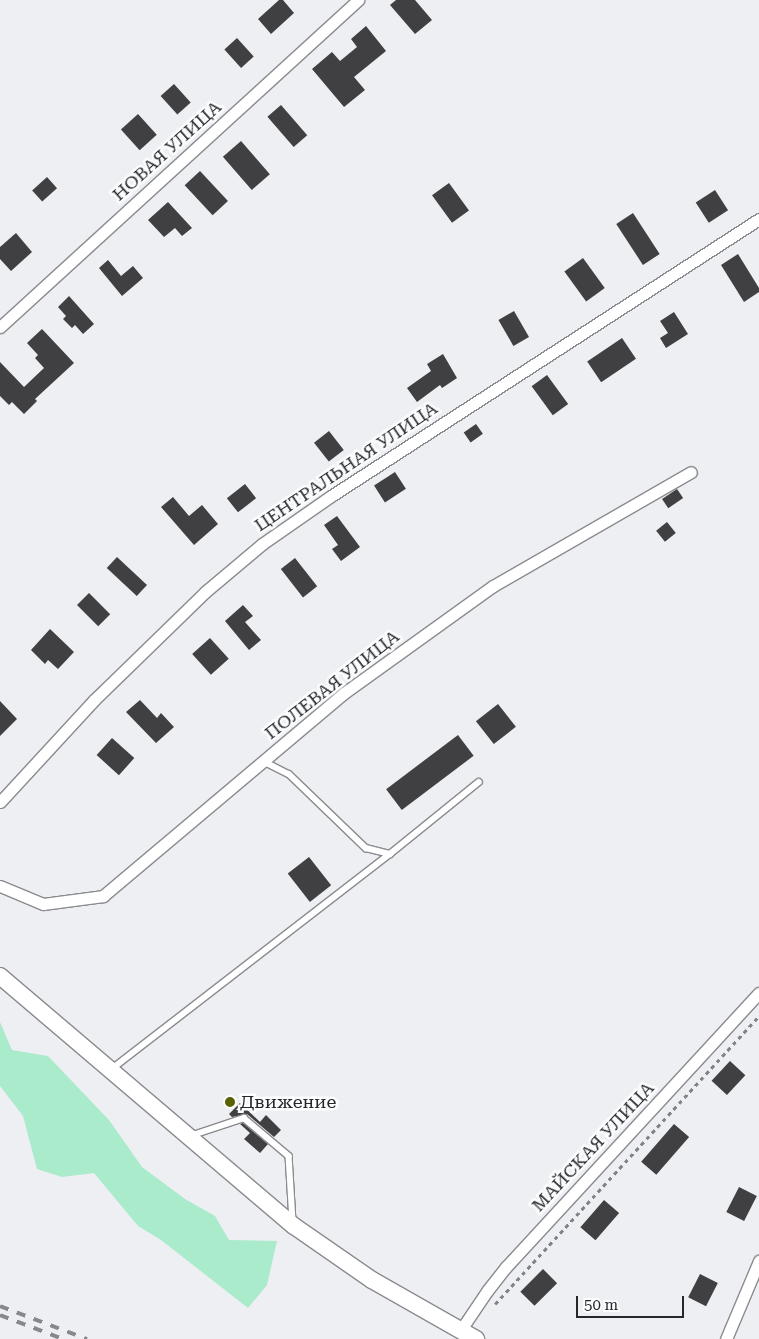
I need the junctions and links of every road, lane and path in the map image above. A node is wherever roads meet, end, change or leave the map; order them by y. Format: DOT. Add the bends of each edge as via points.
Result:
graph roads {
  1 [pos="358,0"];
  2 [pos="759,219"];
  3 [pos="0,327"];
  4 [pos="692,472"];
  5 [pos="263,761"];
  6 [pos="479,782"];
  7 [pos="0,802"];
  8 [pos="390,854"];
  9 [pos="0,886"];
  10 [pos="0,976"];
  11 [pos="759,993"];
  12 [pos="759,1016"];
  13 [pos="110,1070"];
  14 [pos="188,1137"];
  15 [pos="294,1226"];
  16 [pos="759,1261"];
  17 [pos="494,1305"];
  18 [pos="460,1331"];
  19 [pos="476,1339"];
  20 [pos="726,1339"];
  1 -- 3 [label="street, НОВАЯ УЛИЦА"];
  2 -- 7 [label="street, ЦЕНТРАЛЬНАЯ УЛИЦА" via="262,544 205,592 94,700"];
  4 -- 5 [label="street, ПОЛЕВАЯ УЛИЦА" via="493,586 344,693"];
  5 -- 8 [label="lane" via="289,774 366,848"];
  5 -- 9 [label="street, ПОЛЕВАЯ УЛИЦА" via="103,896 43,904"];
  6 -- 8 [label="lane"];
  8 -- 13 [label="lane"];
  10 -- 13 [label="main road"];
  11 -- 18 [label="street, МАЙСКАЯ УЛИЦА" via="506,1267"];
  12 -- 17 [label="path"];
  13 -- 14 [label="main road"];
  14 -- 15 [label="main road"];
  14 -- 15 [label="lane" via="244,1118 289,1156"];
  15 -- 18 [label="main road" via="372,1280"];
  16 -- 20 [label="street"];
  18 -- 19 [label="main road"];
}
